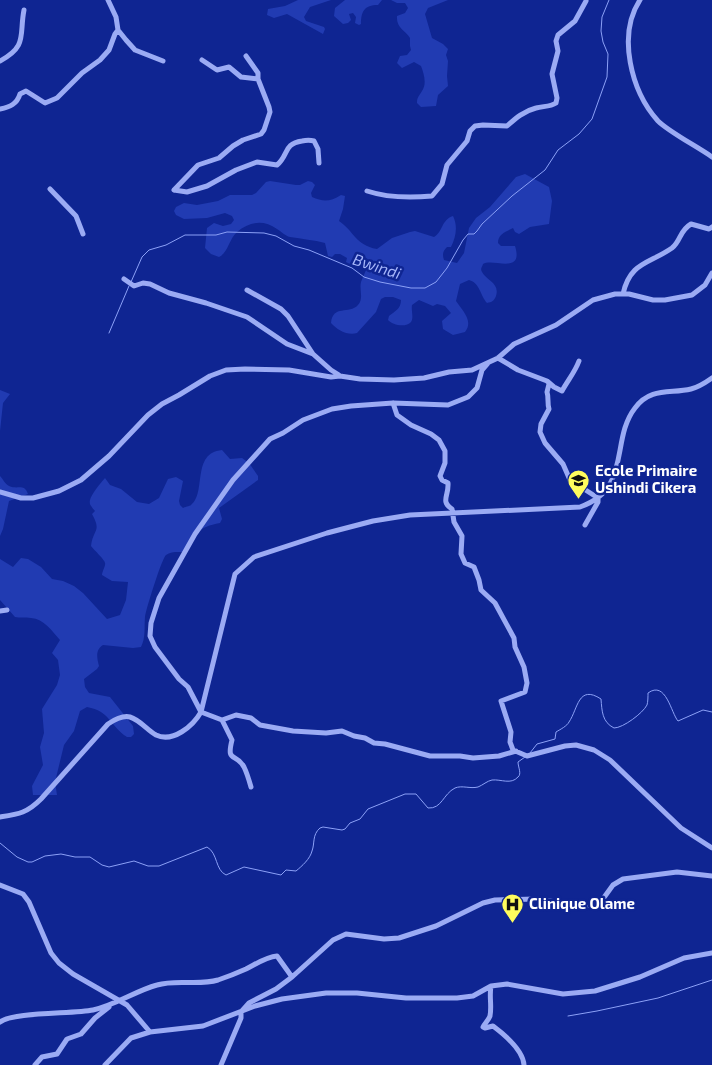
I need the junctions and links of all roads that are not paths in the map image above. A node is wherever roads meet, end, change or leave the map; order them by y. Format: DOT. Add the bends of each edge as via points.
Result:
graph roads {
  1 [pos="108,0"];
  2 [pos="640,0"];
  3 [pos="586,1"];
  4 [pos="24,10"];
  5 [pos="118,30"];
  6 [pos="246,56"];
  7 [pos="202,60"];
  8 [pos="0,61"];
  9 [pos="163,61"];
  10 [pos="258,80"];
  11 [pos="0,110"];
  12 [pos="712,157"];
  13 [pos="319,163"];
  14 [pos="50,189"];
  15 [pos="367,191"];
  16 [pos="712,226"];
  17 [pos="84,234"];
  18 [pos="712,273"];
  19 [pos="124,279"];
  20 [pos="248,290"];
  21 [pos="623,294"];
  22 [pos="313,354"];
  23 [pos="498,358"];
  24 [pos="579,361"];
  25 [pos="488,363"];
  26 [pos="340,376"];
  27 [pos="712,378"];
  28 [pos="549,384"];
  29 [pos="393,403"];
  30 [pos="0,492"];
  31 [pos="598,498"];
  32 [pos="453,514"];
  33 [pos="585,525"];
  34 [pos="7,610"];
  35 [pos="0,611"];
  36 [pos="201,712"];
  37 [pos="222,720"];
  38 [pos="516,751"];
  39 [pos="251,787"];
  40 [pos="0,817"];
  41 [pos="712,848"];
  42 [pos="712,876"];
  43 [pos="0,885"];
  44 [pos="712,953"];
  45 [pos="292,978"];
  46 [pos="491,986"];
  47 [pos="121,1000"];
  48 [pos="112,1005"];
  49 [pos="241,1012"];
  50 [pos="0,1022"];
  51 [pos="150,1032"];
  52 [pos="35,1065"];
  53 [pos="105,1065"];
  54 [pos="220,1065"];
  55 [pos="524,1065"];
  1 -- 5 [label="street"];
  2 -- 12 [label="street" via="629,29 630,57 640,95 660,122"];
  3 -- 15 [label="street" via="574,21 558,35 552,74 557,98 552,106 537,107 518,115 508,126 475,126 447,165 442,184 432,196 381,196"];
  4 -- 8 [label="street" via="24,29 19,45"];
  5 -- 9 [label="street" via="136,50"];
  5 -- 11 [label="street" via="109,50 57,98 45,103 26,91 10,107"];
  6 -- 10 [label="street" via="258,73"];
  7 -- 10 [label="street" via="217,70 229,67 241,78"];
  10 -- 13 [label="street" via="270,112 261,134 243,140 219,158 198,166 174,190 187,192 207,186 257,162 277,165 290,145 299,142 314,141"];
  14 -- 17 [label="street" via="76,216"];
  16 -- 21 [label="street" via="709,229 691,224 684,229 674,247 635,269"];
  18 -- 21 [label="street" via="705,285 692,295 665,300"];
  19 -- 22 [label="street" via="134,286 150,284 247,317 287,344"];
  20 -- 22 [label="street" via="281,309"];
  21 -- 23 [label="street" via="593,300 556,325 514,344"];
  22 -- 26 [label="street"];
  23 -- 25 [label="street"];
  23 -- 28 [label="street"];
  24 -- 28 [label="street" via="562,391"];
  25 -- 26 [label="street" via="472,370 424,378 394,380"];
  25 -- 29 [label="street" via="482,370 477,388 468,397 448,405"];
  26 -- 30 [label="street" via="318,376 289,370 226,370 162,404 81,480 59,491 33,498"];
  27 -- 31 [label="street" via="692,388 658,392 642,400 628,419 619,462 606,490"];
  28 -- 31 [label="street" via="549,409 540,432 563,464 570,480"];
  29 -- 32 [label="street" via="397,415 431,434 445,451 440,476 448,483 445,501"];
  29 -- 36 [label="street" via="332,409 303,420 270,439 233,480 195,534 159,598 150,636 165,663 194,694"];
  31 -- 32 [label="street" via="580,507"];
  31 -- 33 [label="street"];
  32 -- 36 [label="street" via="373,521 254,557 235,574"];
  32 -- 38 [label="street" via="462,536 460,554 474,568 481,590 495,603 514,638 524,667 525,692 501,701 511,732 510,742"];
  34 -- 35 [label="street"];
  36 -- 37 [label="street"];
  36 -- 40 [label="street" via="191,726 168,737 158,736 128,716 117,718 31,809"];
  37 -- 38 [label="street" via="236,715 251,718 260,725 293,731 342,731 374,743 430,756 473,758"];
  37 -- 39 [label="street" via="232,740 231,756 243,765"];
  38 -- 41 [label="street" via="527,756 576,745 594,750 610,760 681,828"];
  42 -- 45 [label="street" via="677,872 623,879 613,885 600,902 585,906 535,899 488,901 436,926 399,938 346,934 333,940"];
  43 -- 47 [label="street" via="23,894 59,963"];
  44 -- 46 [label="street" via="684,958 640,977 595,991 563,994 516,984"];
  45 -- 47 [label="street" via="277,956 271,956 215,980 191,984 170,982"];
  45 -- 49 [label="street" via="249,1003"];
  46 -- 49 [label="street" via="473,996 458,998 326,993 282,999"];
  46 -- 55 [label="street" via="490,1016 483,1027 493,1026 507,1038 519,1050"];
  47 -- 48 [label="street"];
  47 -- 51 [label="street"];
  48 -- 50 [label="street" via="79,1013 4,1018"];
  48 -- 52 [label="street" via="81,1034 67,1038 57,1054 42,1057"];
  49 -- 51 [label="street" via="203,1026"];
  49 -- 54 [label="street"];
  51 -- 53 [label="street" via="131,1038"];
}
